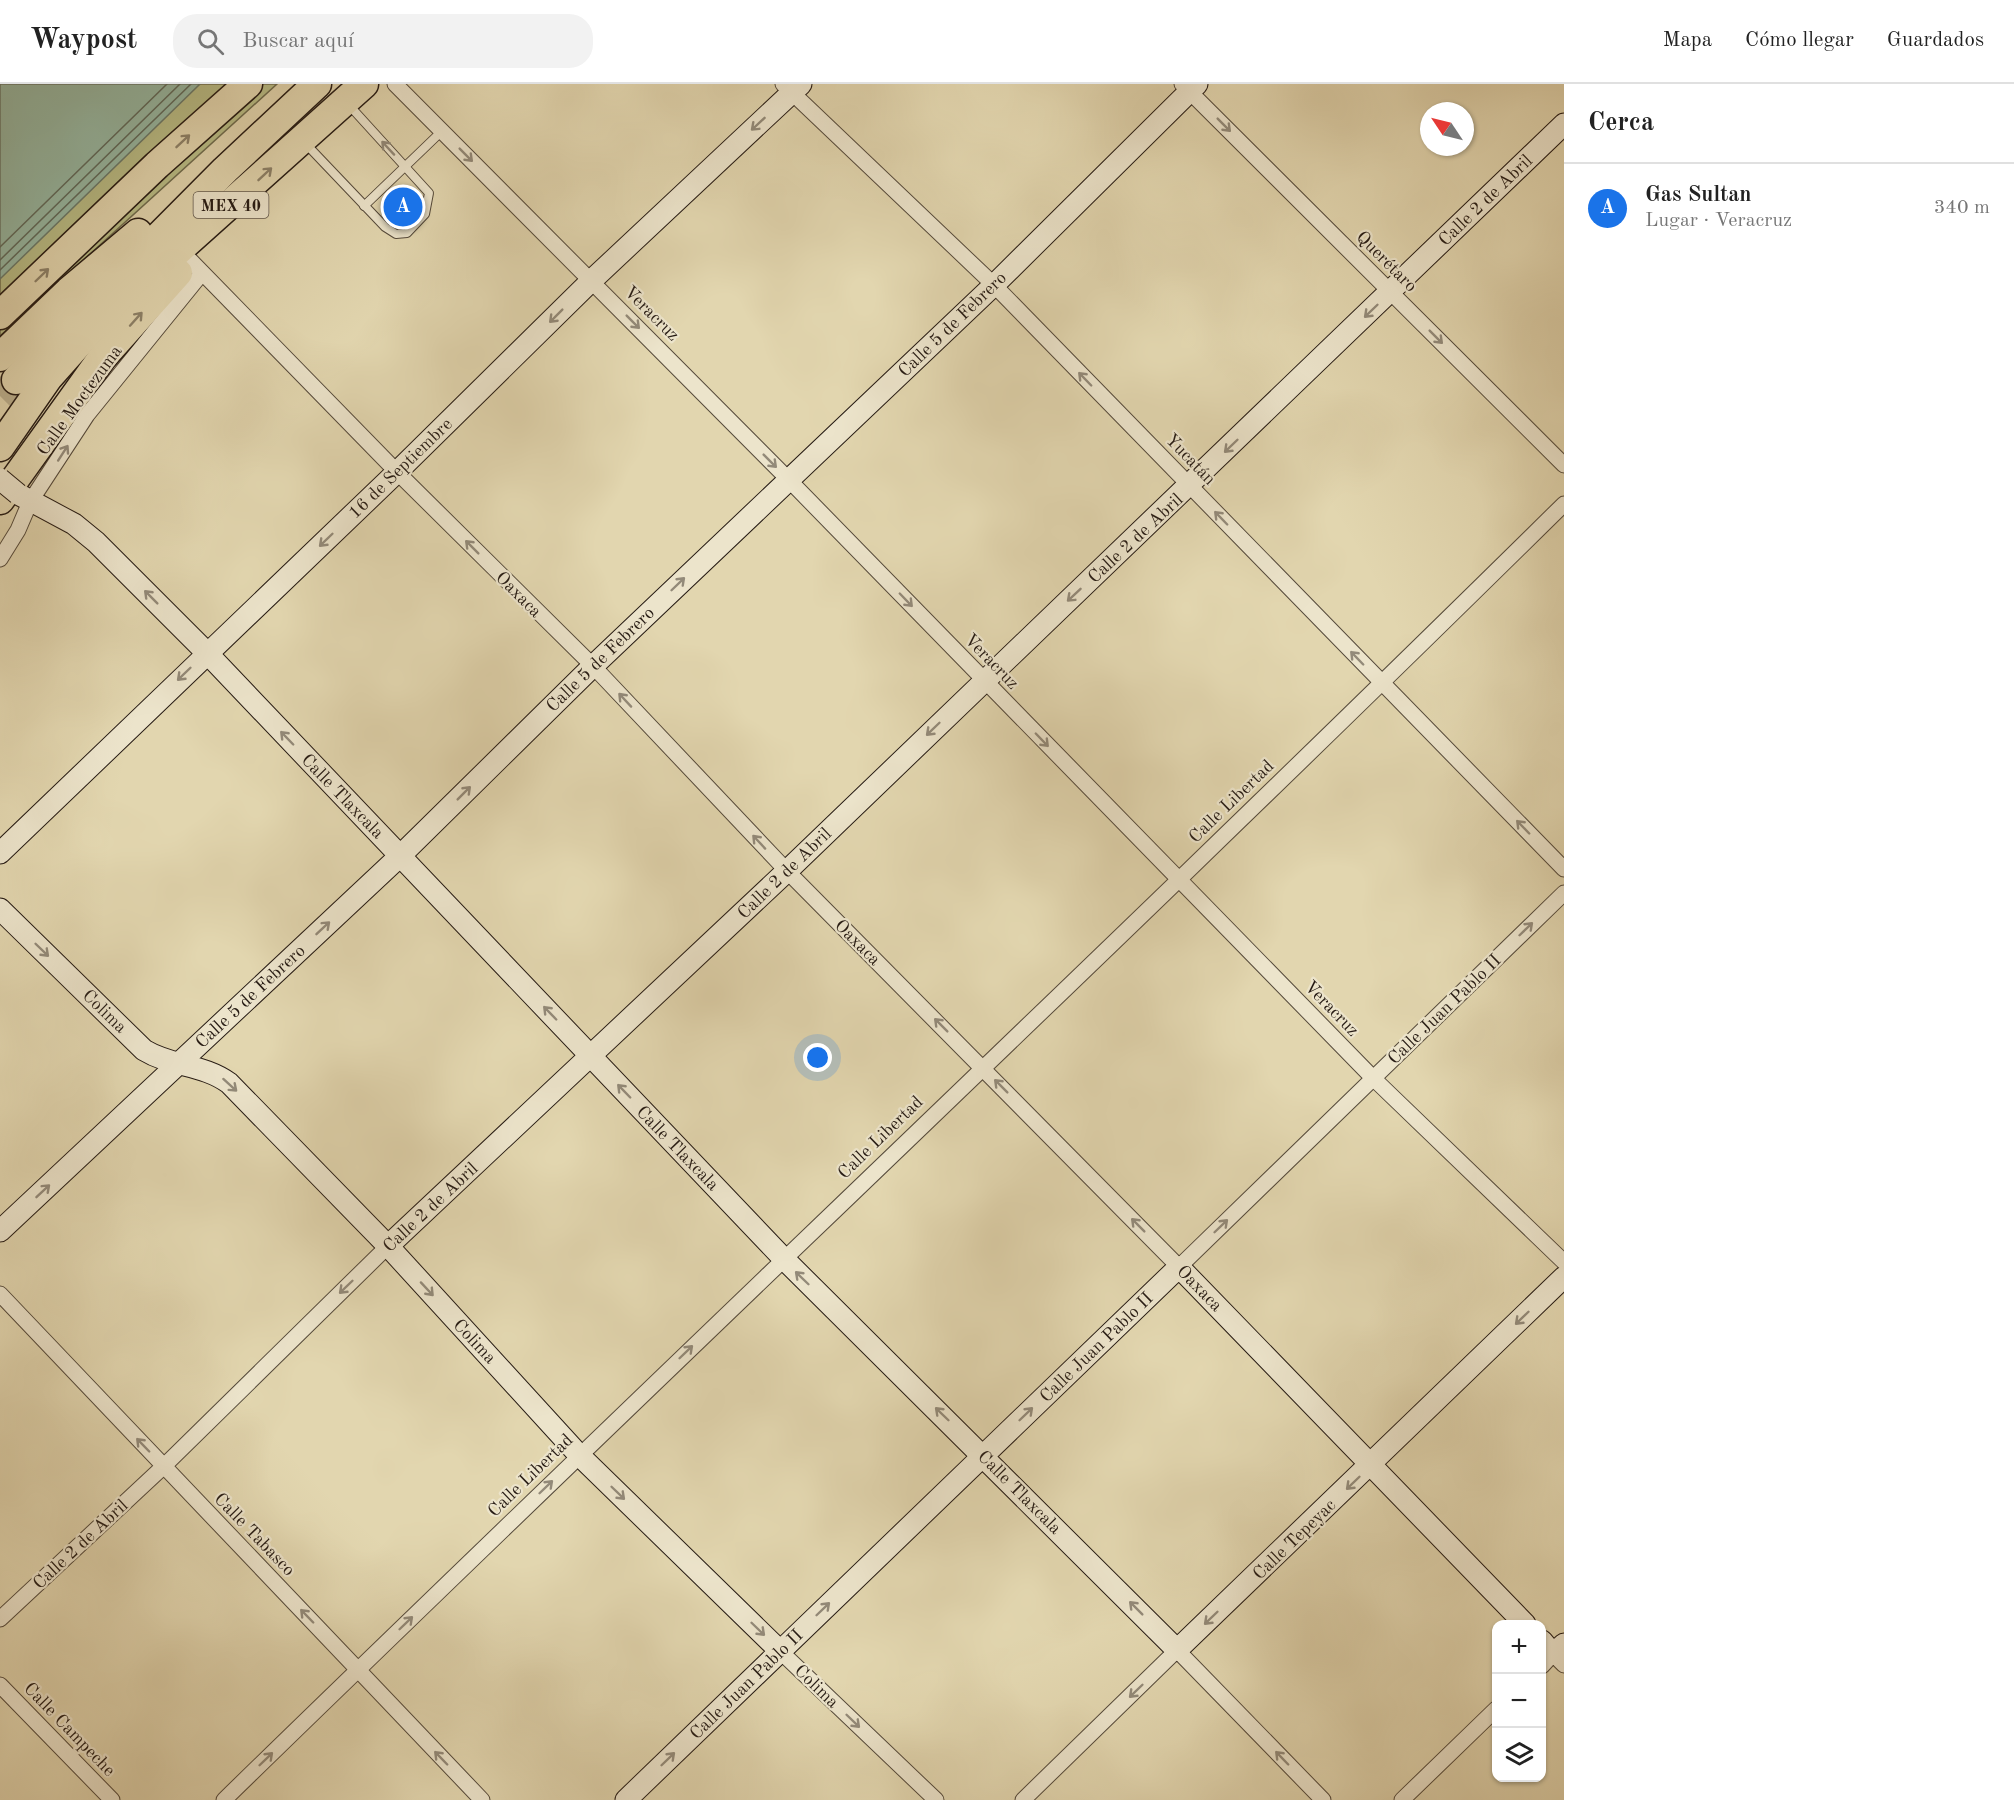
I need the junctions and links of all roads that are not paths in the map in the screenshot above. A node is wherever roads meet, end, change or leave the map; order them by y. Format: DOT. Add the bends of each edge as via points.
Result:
graph roads {
  1 [pos="248,84"];
  2 [pos="316,84"];
  3 [pos="395,84"];
  4 [pos="1189,86"];
  5 [pos="792,87"];
  6 [pos="354,93"];
  7 [pos="1564,124"];
  8 [pos="442,131"];
  9 [pos="302,140"];
  10 [pos="404,165"];
  11 [pos="220,175"];
  12 [pos="364,206"];
  13 [pos="210,224"];
  14 [pos="196,266"];
  15 [pos="592,280"];
  16 [pos="994,285"];
  17 [pos="1390,292"];
  18 [pos="0,315"];
  19 [pos="0,357"];
  20 [pos="16,380"];
  21 [pos="0,447"];
  22 [pos="1564,465"];
  23 [pos="397,472"];
  24 [pos="0,478"];
  25 [pos="788,479"];
  26 [pos="1190,486"];
  27 [pos="16,498"];
  28 [pos="1564,504"];
  29 [pos="0,559"];
  30 [pos="207,653"];
  31 [pos="592,666"];
  32 [pos="984,680"];
  33 [pos="1382,684"];
  34 [pos="0,853"];
  35 [pos="400,856"];
  36 [pos="1564,869"];
  37 [pos="787,871"];
  38 [pos="1178,878"];
  39 [pos="1564,892"];
  40 [pos="0,909"];
  41 [pos="590,1056"];
  42 [pos="177,1065"];
  43 [pos="982,1066"];
  44 [pos="1373,1078"];
  45 [pos="0,1231"];
  46 [pos="388,1246"];
  47 [pos="783,1258"];
  48 [pos="1564,1262"];
  49 [pos="1179,1267"];
  50 [pos="1564,1277"];
  51 [pos="0,1294"];
  52 [pos="579,1455"];
  53 [pos="983,1455"];
  54 [pos="1373,1464"];
  55 [pos="164,1466"];
  56 [pos="0,1619"];
  57 [pos="1521,1620"];
  58 [pos="1178,1650"];
  59 [pos="780,1651"];
  60 [pos="358,1670"];
  61 [pos="0,1685"];
  62 [pos="1492,1714"];
  63 [pos="112,1800"];
  64 [pos="224,1800"];
  65 [pos="482,1800"];
  66 [pos="626,1800"];
  67 [pos="936,1800"];
  68 [pos="1023,1800"];
  69 [pos="1323,1800"];
  70 [pos="1402,1800"];
  18 -- 1 [label="highway, one-way"];
  2 -- 11 [label="highway, MEX 40"];
  3 -- 8 [label="street, Veracruz"];
  4 -- 16 [label="street, Calle 5 de Febrero"];
  4 -- 17 [label="street, Querétaro, one-way"];
  5 -- 15 [label="street, 16 de Septiembre, one-way"];
  5 -- 16 [label="street, Yucatán"];
  6 -- 9 [label="highway, MEX 40"];
  10 -- 6 [label="lane, one-way"];
  7 -- 17 [label="street, Calle 2 de Abril"];
  8 -- 10 [label="lane"];
  8 -- 15 [label="street, Veracruz, one-way"];
  9 -- 12 [label="lane"];
  13 -- 9 [label="highway, MEX 40, one-way"];
  10 -- 12 [label="lane"];
  10 -- 12 [label="lane" via="426,186 430,200 425,214 407,233 391,231"];
  11 -- 19 [label="highway" via="187,192 69,291"];
  11 -- 20 [label="highway, MEX 40"];
  13 -- 14 [label="highway"];
  13 -- 21 [label="highway, MEX 40" via="96,324 48,378"];
  14 -- 23 [label="street, Oaxaca"];
  27 -- 14 [label="highway, one-way" via="102,358"];
  15 -- 23 [label="street, 16 de Septiembre, one-way"];
  15 -- 25 [label="street, Veracruz, one-way"];
  16 -- 25 [label="street, Calle 5 de Febrero"];
  26 -- 16 [label="street, Yucatán, one-way"];
  17 -- 22 [label="street, Querétaro, one-way"];
  17 -- 26 [label="street, Calle 2 de Abril, one-way"];
  23 -- 30 [label="street, 16 de Septiembre, one-way"];
  31 -- 23 [label="street, Oaxaca, one-way"];
  24 -- 27 [label="street, Calle Tlaxcala, bridge"];
  31 -- 25 [label="street, Calle 5 de Febrero, one-way"];
  25 -- 32 [label="street, Veracruz, one-way"];
  26 -- 32 [label="street, Calle 2 de Abril, one-way"];
  33 -- 26 [label="street, Yucatán, one-way"];
  27 -- 29 [label="street" via="18,530"];
  30 -- 27 [label="street, Calle Tlaxcala, one-way" via="74,524"];
  28 -- 33 [label="street, Calle Libertad"];
  30 -- 34 [label="street, 16 de Septiembre, one-way"];
  35 -- 30 [label="street, Calle Tlaxcala, one-way"];
  35 -- 31 [label="street, Calle 5 de Febrero, one-way"];
  37 -- 31 [label="street, Oaxaca, one-way"];
  32 -- 37 [label="street, Calle 2 de Abril, one-way"];
  32 -- 38 [label="street, Veracruz, one-way"];
  36 -- 33 [label="street, Yucatán, one-way"];
  33 -- 38 [label="street, Calle Libertad"];
  41 -- 35 [label="street, Calle Tlaxcala, one-way"];
  42 -- 35 [label="street, Calle 5 de Febrero, one-way"];
  37 -- 41 [label="street, Calle 2 de Abril"];
  43 -- 37 [label="street, Oaxaca, one-way"];
  38 -- 43 [label="street, Calle Libertad"];
  38 -- 44 [label="street, Veracruz"];
  44 -- 39 [label="street, Calle Juan Pablo II, one-way"];
  40 -- 42 [label="street, Colima, one-way" via="144,1050"];
  41 -- 46 [label="street, Calle 2 de Abril"];
  47 -- 41 [label="street, Calle Tlaxcala, one-way"];
  45 -- 42 [label="street, Calle 5 de Febrero, one-way"];
  42 -- 46 [label="street, Colima, one-way" via="215,1073 229,1083"];
  43 -- 47 [label="street, Calle Libertad"];
  49 -- 43 [label="street, Oaxaca, one-way"];
  44 -- 48 [label="street, Veracruz"];
  49 -- 44 [label="street, Calle Juan Pablo II, one-way"];
  46 -- 52 [label="street, Colima, one-way"];
  46 -- 55 [label="street, Calle 2 de Abril, one-way"];
  52 -- 47 [label="street, Calle Libertad, one-way"];
  53 -- 47 [label="street, Calle Tlaxcala, one-way"];
  53 -- 49 [label="street, Calle Juan Pablo II, one-way"];
  49 -- 54 [label="street, Oaxaca"];
  50 -- 54 [label="street, Calle Tepeyac, one-way"];
  55 -- 51 [label="street, Calle Tabasco, one-way"];
  52 -- 59 [label="street, Colima, one-way"];
  60 -- 52 [label="street, Calle Libertad, one-way"];
  58 -- 53 [label="street, Calle Tlaxcala, one-way"];
  59 -- 53 [label="street, Calle Juan Pablo II, one-way"];
  54 -- 57 [label="street, Oaxaca"];
  54 -- 58 [label="street, Calle Tepeyac, one-way"];
  55 -- 56 [label="street, Calle 2 de Abril"];
  60 -- 55 [label="street, Calle Tabasco, one-way"];
  58 -- 68 [label="street, Calle Tepeyac, one-way"];
  69 -- 58 [label="street, Calle Tlaxcala, one-way"];
  66 -- 59 [label="street, Calle Juan Pablo II, one-way"];
  59 -- 67 [label="street, Colima, one-way"];
  64 -- 60 [label="street, Calle Libertad, one-way"];
  65 -- 60 [label="street, Calle Tabasco, one-way"];
  61 -- 63 [label="street, Calle Campeche"];
  62 -- 70 [label="street"];
}
